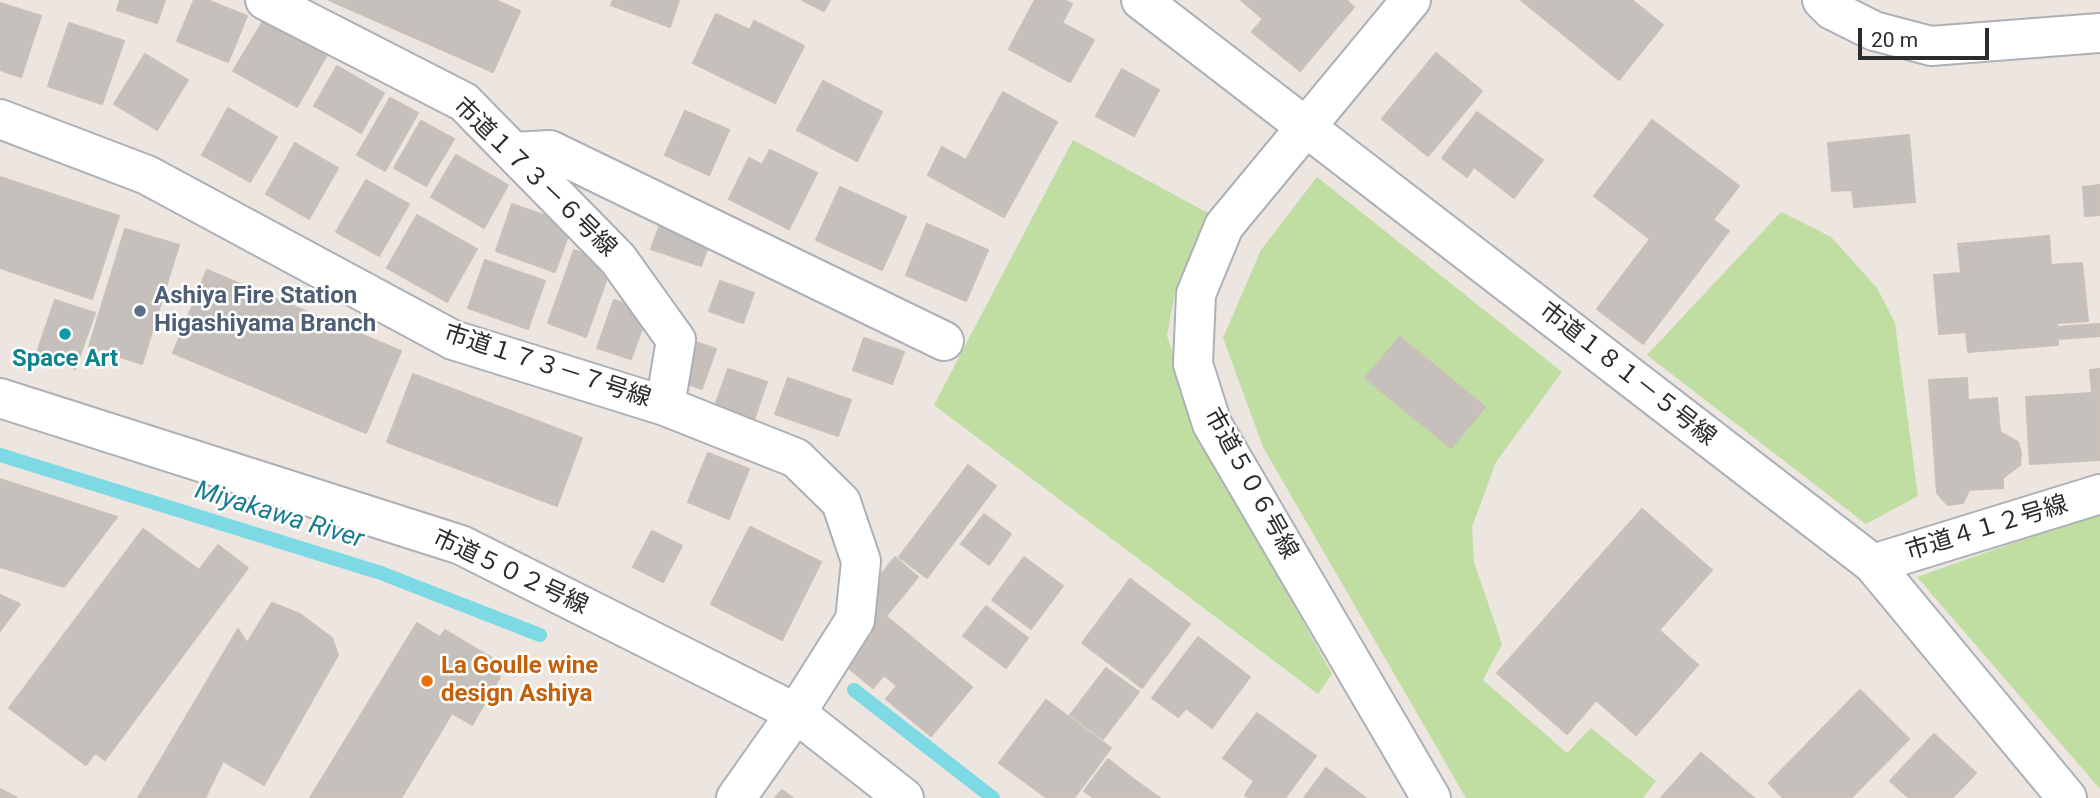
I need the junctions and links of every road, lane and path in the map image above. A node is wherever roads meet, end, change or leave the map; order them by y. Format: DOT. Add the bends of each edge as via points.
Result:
graph roads {
  1 [pos="265,0"];
  2 [pos="1141,0"];
  3 [pos="1411,0"];
  4 [pos="1822,0"];
  5 [pos="2100,33"];
  6 [pos="0,119"];
  7 [pos="1304,127"];
  8 [pos="513,152"];
  9 [pos="944,341"];
  10 [pos="0,398"];
  11 [pos="665,406"];
  12 [pos="2100,494"];
  13 [pos="1874,564"];
  14 [pos="796,713"];
  15 [pos="736,798"];
  16 [pos="904,798"];
  17 [pos="1431,798"];
  18 [pos="2067,798"];
  1 -- 8 [label="street, 市道１７３－６号線" via="464,102"];
  2 -- 7 [label="street, 市道１８１－５号線"];
  3 -- 7 [label="street, 市道５０６号線"];
  4 -- 5 [label="street" via="1874,31 1931,46"];
  6 -- 11 [label="street, 市道１７３－７号線" via="147,175 453,340"];
  7 -- 13 [label="street, 市道１８１－５号線"];
  7 -- 17 [label="street, 市道５０６号線" via="1224,226 1196,294 1193,364 1212,424"];
  8 -- 9 [label="street" via="550,150"];
  8 -- 11 [label="street, 市道１７３－６号線" via="618,259 676,340"];
  10 -- 14 [label="street, 市道５０２号線" via="461,545"];
  11 -- 14 [label="street, 市道１７３－７号線" via="796,458 841,502 861,561 855,620"];
  12 -- 13 [label="street, 市道４１２号線"];
  13 -- 18 [label="street, 市道１８１－５号線"];
  14 -- 15 [label="street, 市道１７３－７号線"];
  14 -- 16 [label="street, 市道５０２号線"];
}
